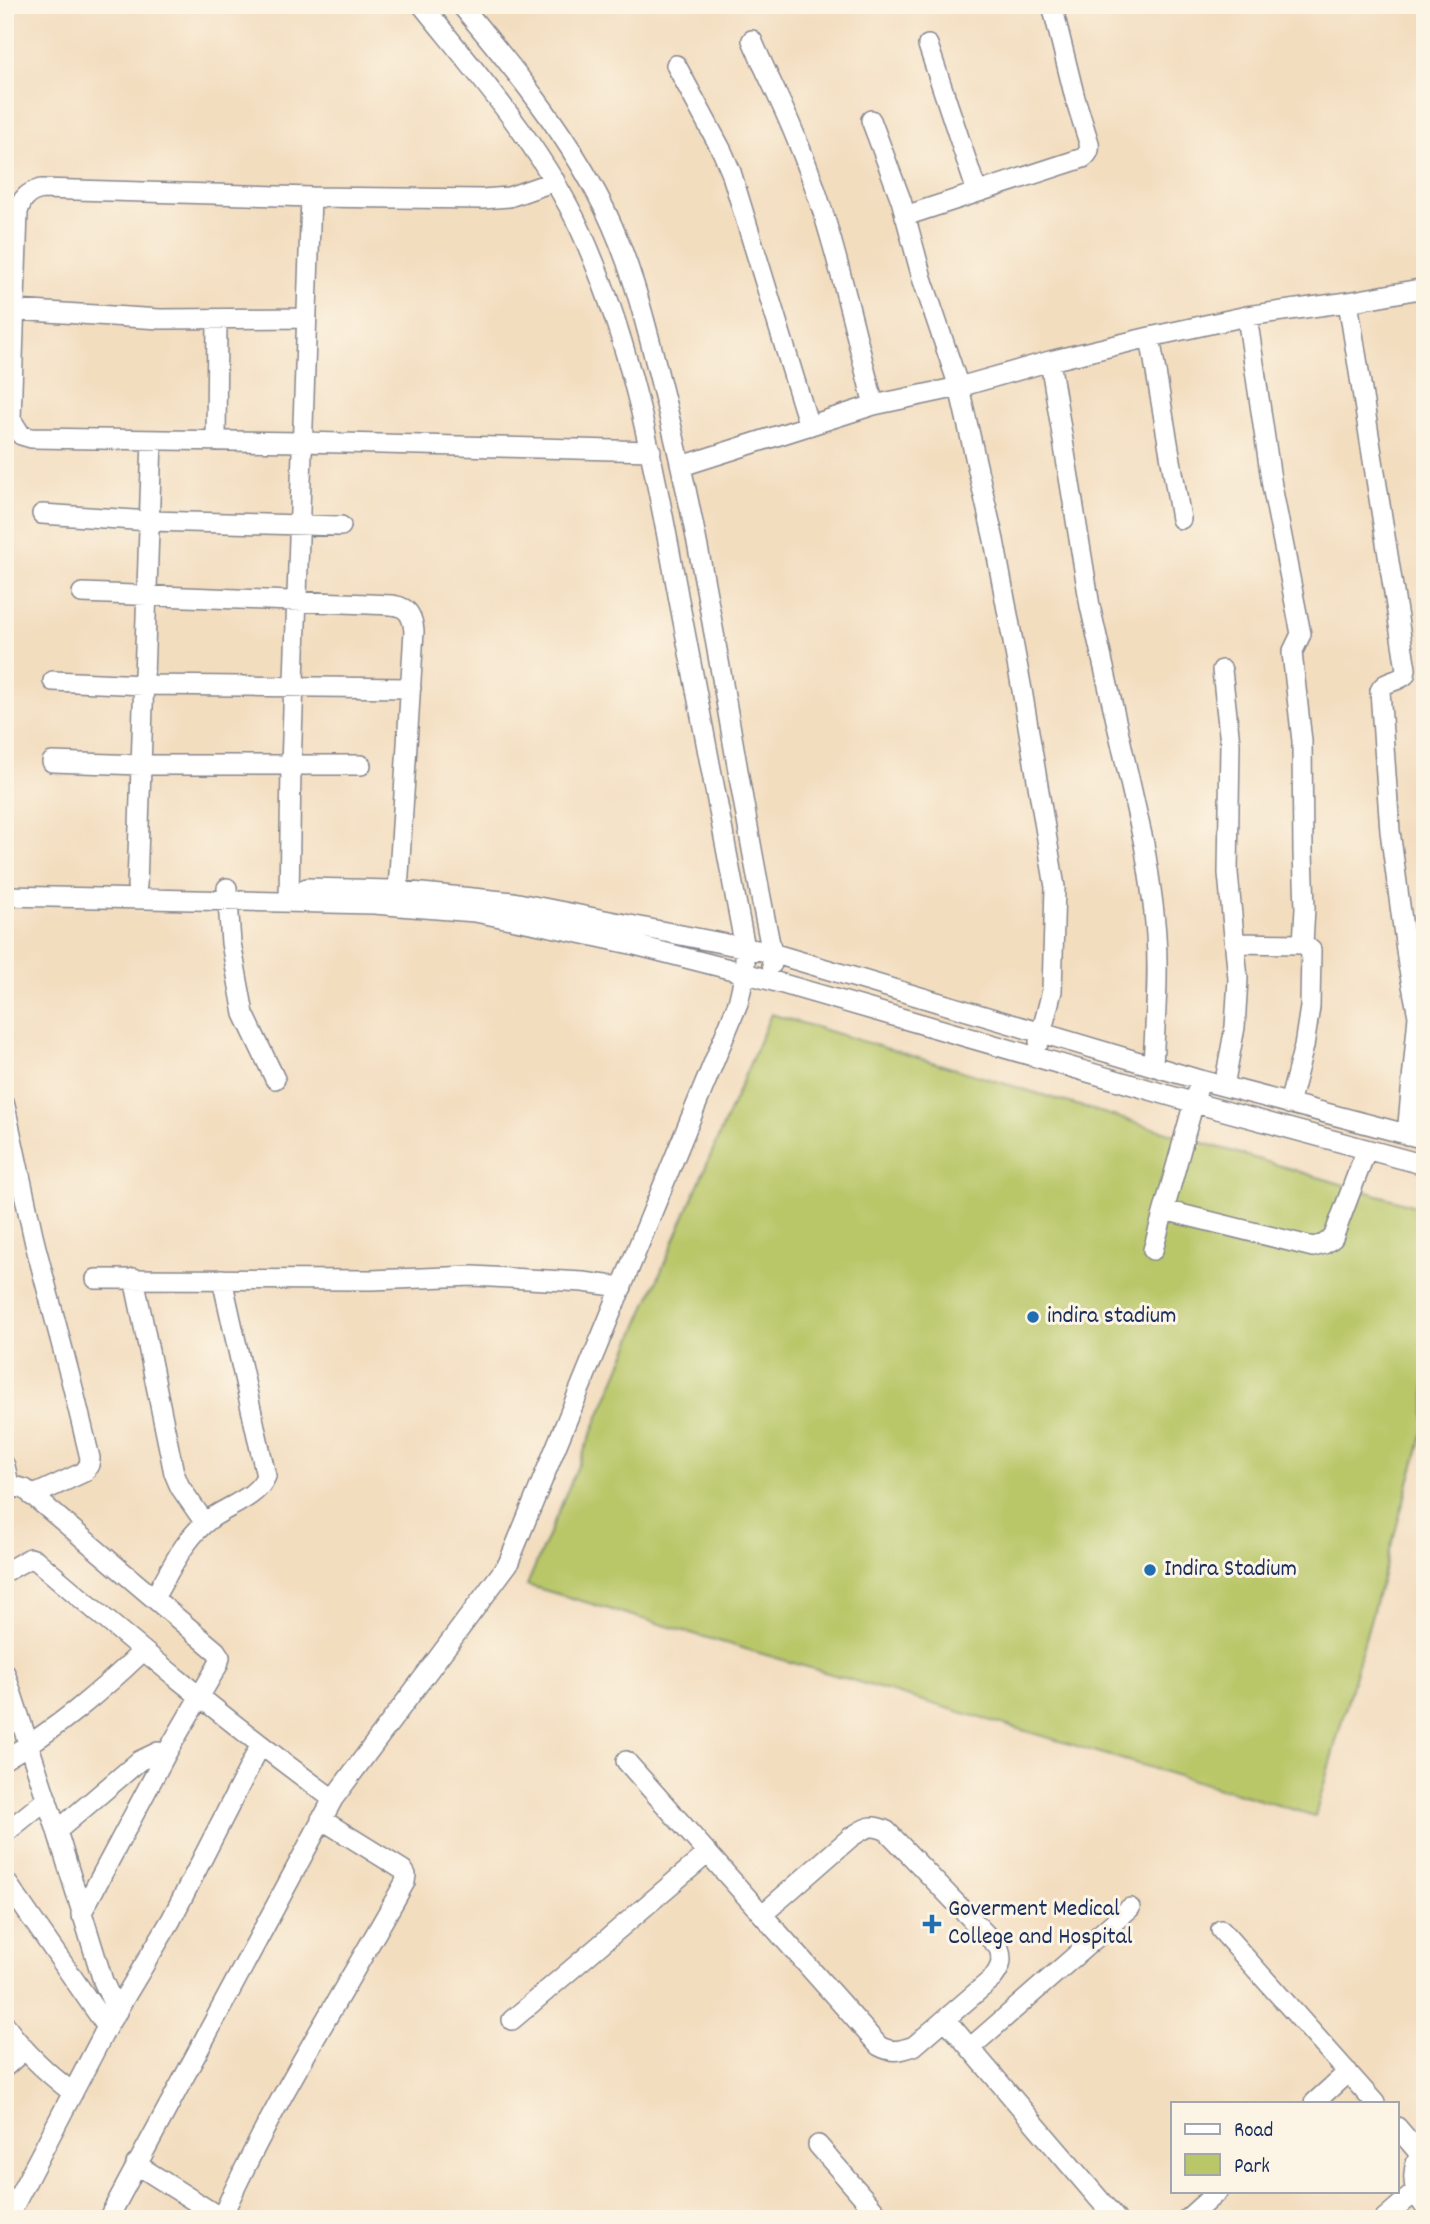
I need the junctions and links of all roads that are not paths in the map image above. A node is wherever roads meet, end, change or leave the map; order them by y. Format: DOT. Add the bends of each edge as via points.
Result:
graph roads {
  1 [pos="422,5"];
  2 [pos="461,5"];
  3 [pos="1052,5"];
  4 [pos="752,40"];
  5 [pos="928,45"];
  6 [pos="676,65"];
  7 [pos="872,120"];
  8 [pos="555,181"];
  9 [pos="977,192"];
  10 [pos="312,197"];
  11 [pos="905,216"];
  12 [pos="1425,288"];
  13 [pos="1348,302"];
  14 [pos="15,310"];
  15 [pos="1247,316"];
  16 [pos="217,318"];
  17 [pos="307,318"];
  18 [pos="1150,337"];
  19 [pos="1050,361"];
  20 [pos="959,387"];
  21 [pos="874,405"];
  22 [pos="808,426"];
  23 [pos="152,440"];
  24 [pos="216,441"];
  25 [pos="303,442"];
  26 [pos="651,451"];
  27 [pos="682,466"];
  28 [pos="43,514"];
  29 [pos="1181,519"];
  30 [pos="150,521"];
  31 [pos="300,526"];
  32 [pos="341,526"];
  33 [pos="82,593"];
  34 [pos="147,594"];
  35 [pos="297,600"];
  36 [pos="1222,670"];
  37 [pos="53,681"];
  38 [pos="144,685"];
  39 [pos="294,687"];
  40 [pos="411,688"];
  41 [pos="52,762"];
  42 [pos="141,765"];
  43 [pos="361,765"];
  44 [pos="291,766"];
  45 [pos="5,883"];
  46 [pos="137,886"];
  47 [pos="398,891"];
  48 [pos="228,894"];
  49 [pos="289,895"];
  50 [pos="5,896"];
  51 [pos="1236,943"];
  52 [pos="1303,944"];
  53 [pos="745,948"];
  54 [pos="772,953"];
  55 [pos="745,973"];
  56 [pos="772,981"];
  57 [pos="1042,1032"];
  58 [pos="1034,1057"];
  59 [pos="1153,1065"];
  60 [pos="275,1079"];
  61 [pos="1200,1080"];
  62 [pos="1224,1086"];
  63 [pos="1195,1103"];
  64 [pos="1289,1104"];
  65 [pos="5,1106"];
  66 [pos="1416,1137"];
  67 [pos="1366,1151"];
  68 [pos="1425,1165"];
  69 [pos="1164,1210"];
  70 [pos="1153,1250"];
  71 [pos="134,1278"];
  72 [pos="96,1279"];
  73 [pos="222,1279"];
  74 [pos="622,1287"];
  75 [pos="5,1466"];
  76 [pos="7,1490"];
  77 [pos="32,1496"];
  78 [pos="205,1523"];
  79 [pos="5,1572"];
  80 [pos="154,1598"];
  81 [pos="143,1651"];
  82 [pos="5,1673"];
  83 [pos="199,1696"];
  84 [pos="29,1745"];
  85 [pos="260,1746"];
  86 [pos="166,1754"];
  87 [pos="5,1759"];
  88 [pos="626,1761"];
  89 [pos="47,1799"];
  90 [pos="333,1799"];
  91 [pos="321,1819"];
  92 [pos="57,1831"];
  93 [pos="5,1833"];
  94 [pos="708,1853"];
  95 [pos="5,1880"];
  96 [pos="1130,1908"];
  97 [pos="81,1914"];
  98 [pos="763,1914"];
  99 [pos="1221,1930"];
  100 [pos="112,2019"];
  101 [pos="512,2020"];
  102 [pos="946,2020"];
  103 [pos="5,2025"];
  104 [pos="971,2048"];
  105 [pos="24,2050"];
  106 [pos="5,2067"];
  107 [pos="1348,2072"];
  108 [pos="73,2093"];
  109 [pos="1315,2102"];
  110 [pos="1375,2102"];
  111 [pos="1398,2128"];
  112 [pos="818,2145"];
  113 [pos="1422,2150"];
  114 [pos="136,2164"];
  115 [pos="1217,2192"];
  116 [pos="1420,2199"];
  117 [pos="221,2218"];
  118 [pos="7,2219"];
  119 [pos="108,2219"];
  120 [pos="882,2219"];
  121 [pos="1116,2219"];
  122 [pos="1187,2219"];
  123 [pos="1384,2219"];
  1 -- 8 [label="street" via="500,102"];
  2 -- 27 [label="street" via="551,121 597,194 628,264"];
  3 -- 9 [label="street" via="1090,149 1083,158"];
  4 -- 21 [label="street" via="806,164"];
  5 -- 9 [label="street"];
  6 -- 22 [label="street" via="731,172"];
  7 -- 11 [label="street"];
  8 -- 10 [label="street" via="509,197 482,200"];
  8 -- 26 [label="street" via="602,281"];
  9 -- 11 [label="street"];
  10 -- 14 [label="street" via="30,192 18,212"];
  10 -- 17 [label="street"];
  11 -- 20 [label="street"];
  12 -- 13 [label="street"];
  13 -- 15 [label="street"];
  13 -- 66 [label="street" via="1406,669 1400,680 1388,682 1380,691 1390,831 1418,1016"];
  14 -- 16 [label="street"];
  14 -- 23 [label="street" via="11,419 21,435"];
  15 -- 18 [label="street"];
  15 -- 52 [label="street" via="1272,486 1301,634 1292,653 1302,741"];
  16 -- 17 [label="street"];
  16 -- 24 [label="street"];
  17 -- 25 [label="street"];
  18 -- 19 [label="street"];
  18 -- 29 [label="street"];
  19 -- 20 [label="street"];
  19 -- 59 [label="street" via="1090,606 1150,882 1157,946"];
  20 -- 21 [label="street"];
  20 -- 57 [label="street" via="994,540 1055,887 1052,991"];
  21 -- 22 [label="street"];
  22 -- 27 [label="street"];
  23 -- 24 [label="street"];
  23 -- 30 [label="street"];
  24 -- 25 [label="street"];
  25 -- 26 [label="street"];
  25 -- 31 [label="street"];
  26 -- 53 [label="street"];
  27 -- 54 [label="street"];
  28 -- 30 [label="street"];
  30 -- 31 [label="street"];
  30 -- 34 [label="street"];
  31 -- 32 [label="street"];
  31 -- 35 [label="street"];
  33 -- 34 [label="street"];
  34 -- 35 [label="street"];
  34 -- 38 [label="street"];
  35 -- 39 [label="street"];
  35 -- 40 [label="street" via="408,610 414,631"];
  36 -- 51 [label="street" via="1230,743 1228,873"];
  37 -- 38 [label="street"];
  38 -- 39 [label="street"];
  38 -- 42 [label="street"];
  39 -- 40 [label="street"];
  39 -- 44 [label="street"];
  40 -- 47 [label="street"];
  41 -- 42 [label="street"];
  42 -- 44 [label="street"];
  42 -- 46 [label="street"];
  43 -- 44 [label="street"];
  44 -- 49 [label="street"];
  45 -- 46 [label="street"];
  46 -- 48 [label="street"];
  47 -- 49 [label="street"];
  47 -- 53 [label="street" via="513,902"];
  48 -- 49 [label="street"];
  48 -- 50 [label="street"];
  48 -- 60 [label="street" via="231,943 244,1014"];
  49 -- 55 [label="street" via="475,912"];
  51 -- 52 [label="street"];
  51 -- 62 [label="street" via="1238,1003"];
  52 -- 64 [label="street" via="1312,956 1310,1007"];
  53 -- 54 [label="street"];
  53 -- 55 [label="street"];
  54 -- 56 [label="street"];
  54 -- 57 [label="street"];
  55 -- 56 [label="street"];
  55 -- 74 [label="street" via="738,1003"];
  56 -- 58 [label="street"];
  57 -- 58 [label="street"];
  57 -- 59 [label="street"];
  58 -- 63 [label="street"];
  59 -- 61 [label="street"];
  61 -- 62 [label="street"];
  61 -- 63 [label="street"];
  62 -- 64 [label="street"];
  63 -- 67 [label="street"];
  63 -- 69 [label="street"];
  64 -- 66 [label="street"];
  65 -- 77 [label="street" via="34,1244 90,1458 84,1472"];
  67 -- 68 [label="street"];
  67 -- 69 [label="street" via="1333,1238 1324,1244 1313,1247"];
  69 -- 70 [label="street"];
  71 -- 72 [label="street"];
  71 -- 73 [label="street"];
  71 -- 78 [label="street" via="174,1473"];
  73 -- 74 [label="street" via="473,1276"];
  73 -- 78 [label="street" via="266,1476 254,1492"];
  74 -- 90 [label="street" via="508,1564"];
  75 -- 76 [label="street"];
  76 -- 77 [label="street" via="25,1489"];
  77 -- 80 [label="street"];
  78 -- 80 [label="street" via="189,1540"];
  79 -- 81 [label="street" via="30,1558 36,1560"];
  80 -- 83 [label="street" via="220,1657"];
  81 -- 83 [label="street"];
  81 -- 84 [label="street" via="74,1714"];
  82 -- 84 [label="street"];
  83 -- 85 [label="street"];
  83 -- 86 [label="street"];
  84 -- 87 [label="street"];
  84 -- 89 [label="street"];
  85 -- 90 [label="street"];
  85 -- 100 [label="street" via="171,1920"];
  86 -- 92 [label="street" via="158,1752 139,1761"];
  86 -- 97 [label="street"];
  88 -- 94 [label="street"];
  89 -- 92 [label="street"];
  89 -- 93 [label="street"];
  90 -- 91 [label="street"];
  91 -- 114 [label="street"];
  91 -- 117 [label="street" via="403,1870 405,1882 300,2065"];
  92 -- 97 [label="street"];
  94 -- 98 [label="street"];
  94 -- 101 [label="street"];
  95 -- 100 [label="street"];
  96 -- 104 [label="street"];
  97 -- 100 [label="street"];
  98 -- 102 [label="street" via="879,2046 889,2051 914,2046"];
  98 -- 102 [label="street" via="851,1837 877,1826 887,1831 999,1948 1001,1968"];
  99 -- 107 [label="street"];
  100 -- 108 [label="street"];
  102 -- 104 [label="street"];
  103 -- 105 [label="street"];
  104 -- 121 [label="street"];
  105 -- 106 [label="street"];
  105 -- 108 [label="street"];
  107 -- 109 [label="street"];
  107 -- 110 [label="street"];
  108 -- 118 [label="street"];
  111 -- 113 [label="street"];
  112 -- 120 [label="street"];
  113 -- 116 [label="street" via="1413,2177"];
  114 -- 117 [label="street"];
  114 -- 119 [label="street"];
  115 -- 122 [label="street"];
  116 -- 123 [label="street"];
}
